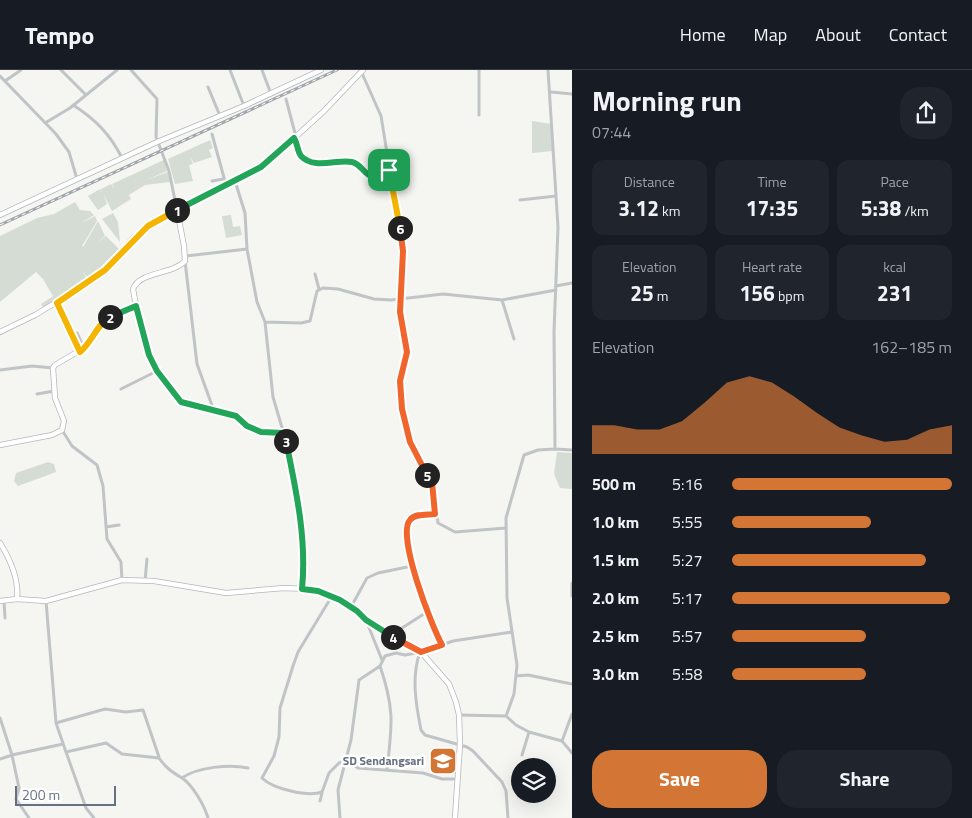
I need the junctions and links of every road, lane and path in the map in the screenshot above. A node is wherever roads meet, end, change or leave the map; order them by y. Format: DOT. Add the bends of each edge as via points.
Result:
graph roads {
  1 [pos="21,70"];
  2 [pos="61,70"];
  3 [pos="117,70"];
  4 [pos="131,70"];
  5 [pos="230,70"];
  6 [pos="262,70"];
  7 [pos="321,70"];
  8 [pos="479,70"];
  9 [pos="548,70"];
  10 [pos="362,71"];
  11 [pos="0,76"];
  12 [pos="5,81"];
  13 [pos="208,87"];
  14 [pos="551,92"];
  15 [pos="85,94"];
  16 [pos="271,94"];
  17 [pos="572,94"];
  18 [pos="286,99"];
  19 [pos="73,105"];
  20 [pos="244,106"];
  21 [pos="479,115"];
  22 [pos="221,116"];
  23 [pos="45,123"];
  24 [pos="212,134"];
  25 [pos="295,139"];
  26 [pos="158,142"];
  27 [pos="122,159"];
  28 [pos="389,170"];
  29 [pos="224,178"];
  30 [pos="77,179"];
  31 [pos="212,180"];
  32 [pos="235,182"];
  33 [pos="226,186"];
  34 [pos="556,196"];
  35 [pos="520,200"];
  36 [pos="178,212"];
  37 [pos="0,215"];
  38 [pos="247,249"];
  39 [pos="185,259"];
  40 [pos="316,274"];
  41 [pos="572,283"];
  42 [pos="556,288"];
  43 [pos="319,289"];
  44 [pos="401,299"];
  45 [pos="502,300"];
  46 [pos="57,304"];
  47 [pos="136,306"];
  48 [pos="265,322"];
  49 [pos="0,332"];
  50 [pos="77,333"];
  51 [pos="514,339"];
  52 [pos="82,350"];
  53 [pos="53,368"];
  54 [pos="0,370"];
  55 [pos="157,371"];
  56 [pos="120,389"];
  57 [pos="54,391"];
  58 [pos="37,394"];
  59 [pos="214,410"];
  60 [pos="62,430"];
  61 [pos="284,433"];
  62 [pos="0,445"];
  63 [pos="555,449"];
  64 [pos="572,450"];
  65 [pos="435,514"];
  66 [pos="119,525"];
  67 [pos="106,527"];
  68 [pos="506,528"];
  69 [pos="0,543"];
  70 [pos="147,559"];
  71 [pos="412,566"];
  72 [pos="122,580"];
  73 [pos="145,581"];
  74 [pos="572,582"];
  75 [pos="302,589"];
  76 [pos="332,596"];
  77 [pos="572,596"];
  78 [pos="17,599"];
  79 [pos="2,601"];
  80 [pos="46,601"];
  81 [pos="351,607"];
  82 [pos="427,612"];
  83 [pos="5,618"];
  84 [pos="366,620"];
  85 [pos="512,632"];
  86 [pos="391,635"];
  87 [pos="442,645"];
  88 [pos="421,652"];
  89 [pos="382,661"];
  90 [pos="380,666"];
  91 [pos="516,676"];
  92 [pos="572,684"];
  93 [pos="572,714"];
  94 [pos="459,715"];
  95 [pos="506,716"];
  96 [pos="0,718"];
  97 [pos="56,724"];
  98 [pos="529,732"];
  99 [pos="562,741"];
  100 [pos="63,744"];
  101 [pos="460,744"];
  102 [pos="66,752"];
  103 [pos="572,753"];
  104 [pos="12,754"];
  105 [pos="522,755"];
  106 [pos="159,758"];
  107 [pos="0,759"];
  108 [pos="347,760"];
  109 [pos="248,768"];
  110 [pos="387,770"];
  111 [pos="182,778"];
  112 [pos="456,780"];
  113 [pos="322,792"];
  114 [pos="320,801"];
  115 [pos="29,818"];
  116 [pos="94,818"];
  117 [pos="208,818"];
  118 [pos="340,818"];
  119 [pos="455,818"];
  120 [pos="508,818"];
  1 -- 12 [label="street"];
  2 -- 15 [label="street"];
  3 -- 15 [label="street"];
  4 -- 26 [label="street" via="158,99"];
  5 -- 20 [label="street"];
  6 -- 16 [label="street"];
  7 -- 16 [label="street"];
  8 -- 21 [label="street"];
  9 -- 14 [label="street"];
  10 -- 25 [label="street"];
  10 -- 28 [label="street" via="381,116"];
  11 -- 12 [label="street"];
  12 -- 23 [label="street"];
  13 -- 22 [label="street"];
  14 -- 17 [label="street"];
  14 -- 34 [label="street"];
  15 -- 19 [label="street"];
  16 -- 20 [label="street"];
  18 -- 25 [label="street"];
  19 -- 23 [label="street"];
  19 -- 27 [label="street" via="93,118 113,140"];
  20 -- 22 [label="street"];
  22 -- 26 [label="street"];
  23 -- 30 [label="street" via="69,152"];
  24 -- 29 [label="street"];
  25 -- 28 [label="street" via="299,154 305,159 321,164 352,162 371,176"];
  25 -- 32 [label="street" via="265,164"];
  26 -- 27 [label="street"];
  26 -- 36 [label="street" via="169,171"];
  27 -- 30 [label="street"];
  28 -- 44 [label="street" via="403,251"];
  29 -- 31 [label="street"];
  29 -- 33 [label="street"];
  30 -- 37 [label="street"];
  32 -- 33 [label="street"];
  32 -- 38 [label="street" via="245,212"];
  33 -- 36 [label="street"];
  34 -- 35 [label="street"];
  34 -- 42 [label="street"];
  36 -- 39 [label="street"];
  36 -- 46 [label="street" via="148,226 105,270"];
  38 -- 39 [label="street"];
  38 -- 48 [label="street" via="257,302"];
  39 -- 47 [label="street" via="179,267 133,286"];
  39 -- 59 [label="street" via="196,364"];
  40 -- 43 [label="street"];
  41 -- 42 [label="street"];
  42 -- 45 [label="street"];
  42 -- 63 [label="street"];
  43 -- 44 [label="street" via="338,289 374,299"];
  43 -- 48 [label="street" via="310,321"];
  44 -- 45 [label="street" via="450,294"];
  44 -- 65 [label="street" via="401,324 407,352 400,381 402,409 410,442 432,482"];
  45 -- 51 [label="street"];
  46 -- 49 [label="street"];
  46 -- 52 [label="street"];
  47 -- 52 [label="street" via="106,319"];
  47 -- 55 [label="street" via="149,355"];
  48 -- 61 [label="street" via="273,397"];
  50 -- 52 [label="street"];
  52 -- 53 [label="street"];
  53 -- 54 [label="street" via="32,366"];
  53 -- 57 [label="street"];
  55 -- 56 [label="street"];
  55 -- 59 [label="street" via="181,402"];
  57 -- 58 [label="street"];
  57 -- 60 [label="street" via="64,421"];
  59 -- 61 [label="street" via="236,416 261,432"];
  60 -- 62 [label="street" via="52,435"];
  60 -- 67 [label="street" via="72,446 97,465 103,486"];
  61 -- 75 [label="street" via="301,523"];
  63 -- 64 [label="street"];
  63 -- 68 [label="street" via="524,455"];
  65 -- 68 [label="street" via="438,522 455,532"];
  65 -- 71 [label="street" via="416,515 407,524"];
  66 -- 67 [label="street"];
  67 -- 72 [label="street" via="107,539 121,562"];
  68 -- 85 [label="street" via="507,598"];
  69 -- 78 [label="street" via="15,576"];
  70 -- 73 [label="street"];
  71 -- 81 [label="street" via="367,578"];
  71 -- 82 [label="street"];
  72 -- 73 [label="street"];
  72 -- 80 [label="street"];
  73 -- 75 [label="street" via="226,593"];
  74 -- 77 [label="street"];
  75 -- 76 [label="street"];
  76 -- 81 [label="street"];
  76 -- 113 [label="street" via="298,652 280,708 279,737 274,756 262,778 296,792 309,795"];
  78 -- 79 [label="street"];
  78 -- 80 [label="street"];
  79 -- 83 [label="street"];
  80 -- 97 [label="street"];
  81 -- 84 [label="street"];
  82 -- 86 [label="street"];
  82 -- 87 [label="street"];
  84 -- 86 [label="street"];
  84 -- 89 [label="street"];
  85 -- 87 [label="street"];
  85 -- 91 [label="street"];
  86 -- 88 [label="street"];
  87 -- 88 [label="street"];
  88 -- 89 [label="street" via="390,654"];
  88 -- 94 [label="street" via="449,684"];
  88 -- 101 [label="street" via="415,665 421,730 425,735"];
  89 -- 90 [label="street"];
  90 -- 108 [label="street" via="359,680"];
  90 -- 110 [label="street" via="392,705"];
  91 -- 92 [label="street" via="528,675"];
  91 -- 95 [label="street"];
  93 -- 99 [label="street"];
  94 -- 95 [label="street"];
  94 -- 101 [label="street"];
  95 -- 98 [label="street"];
  96 -- 104 [label="street"];
  97 -- 100 [label="street"];
  97 -- 106 [label="street" via="104,709 144,710"];
  98 -- 99 [label="street"];
  98 -- 105 [label="street"];
  99 -- 103 [label="street"];
  100 -- 102 [label="street"];
  100 -- 104 [label="street"];
  101 -- 112 [label="street"];
  101 -- 120 [label="street" via="473,751 502,782"];
  102 -- 106 [label="street" via="106,743 122,754"];
  102 -- 116 [label="street" via="86,808"];
  104 -- 107 [label="street"];
  104 -- 115 [label="street" via="19,788 16,799"];
  106 -- 111 [label="street" via="171,772"];
  108 -- 110 [label="street" via="358,768"];
  108 -- 113 [label="street" via="338,763 329,773"];
  108 -- 118 [label="street" via="338,790"];
  109 -- 111 [label="street" via="208,770"];
  110 -- 112 [label="street" via="423,772"];
  111 -- 117 [label="street" via="202,801"];
  112 -- 119 [label="street"];
  113 -- 114 [label="street"];
}
